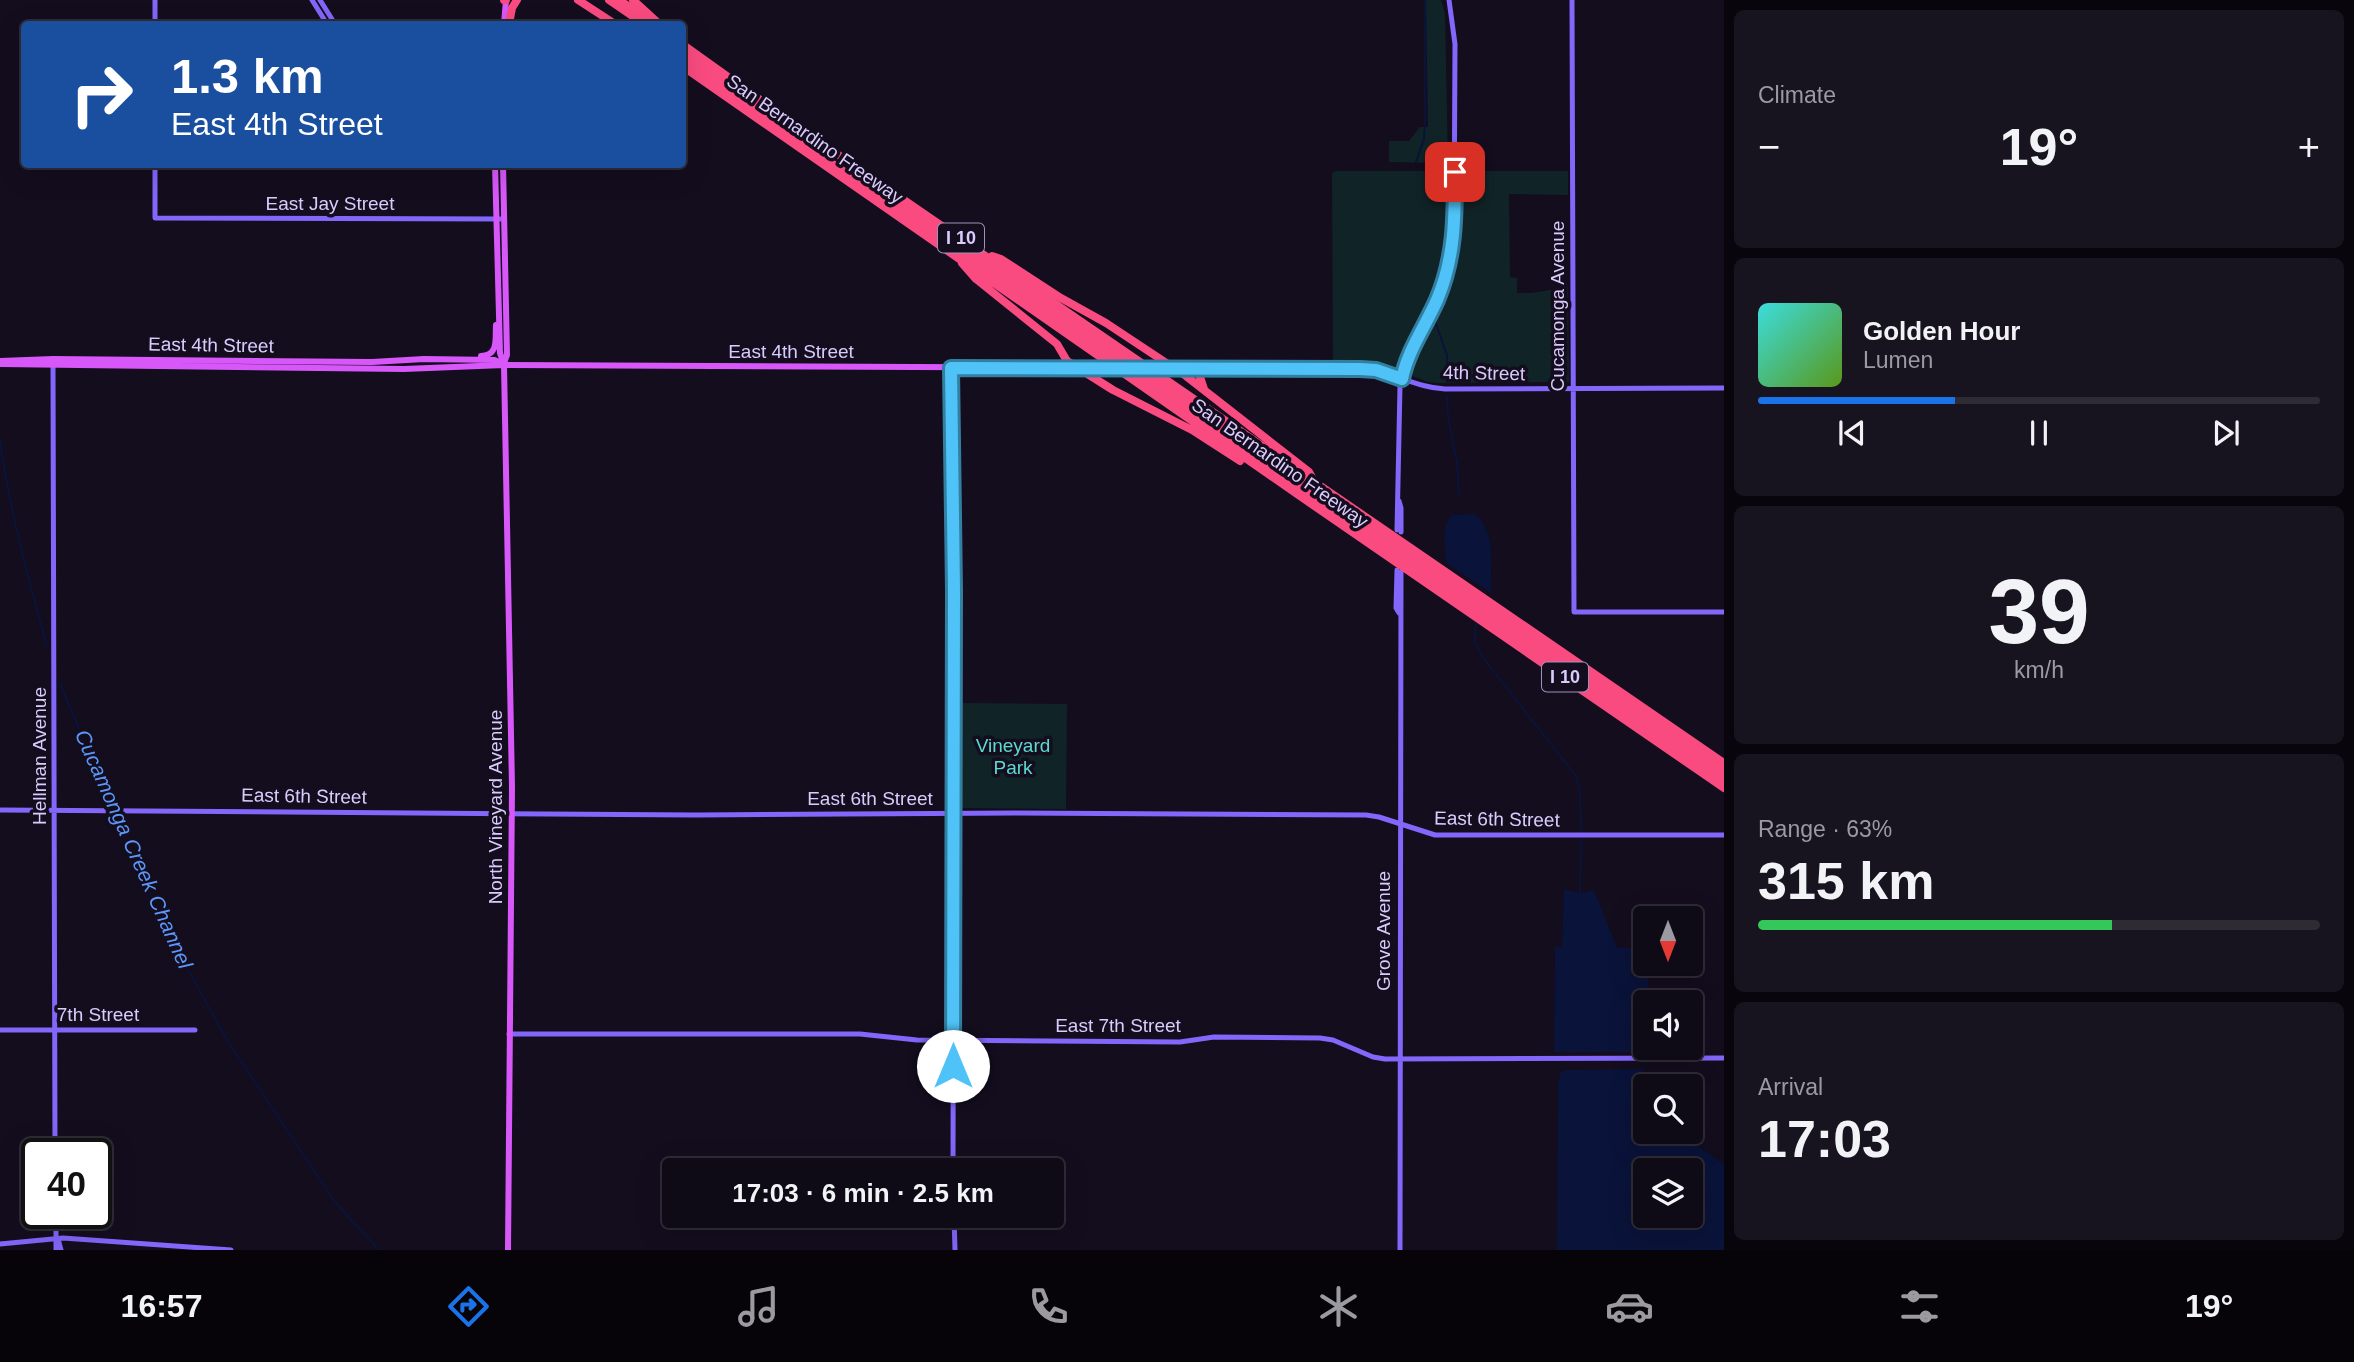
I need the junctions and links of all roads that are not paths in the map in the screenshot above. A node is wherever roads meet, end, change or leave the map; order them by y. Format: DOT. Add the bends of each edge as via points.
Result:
graph roads {
  1 [pos="155,0"];
  2 [pos="312,0"];
  3 [pos="320,0"];
  4 [pos="506,0"];
  5 [pos="517,0"];
  6 [pos="578,0"];
  7 [pos="588,0"];
  8 [pos="599,0"];
  9 [pos="609,0"];
  10 [pos="619,0"];
  11 [pos="633,0"];
  12 [pos="1449,0"];
  13 [pos="1572,0"];
  14 [pos="155,21"];
  15 [pos="325,21"];
  16 [pos="333,21"];
  17 [pos="504,21"];
  18 [pos="510,21"];
  19 [pos="610,21"];
  20 [pos="619,21"];
  21 [pos="630,21"];
  22 [pos="640,21"];
  23 [pos="652,21"];
  24 [pos="654,21"];
  25 [pos="686,47"];
  26 [pos="686,55"];
  27 [pos="686,61"];
  28 [pos="686,69"];
  29 [pos="155,168"];
  30 [pos="495,168"];
  31 [pos="503,168"];
  32 [pos="495,219"];
  33 [pos="504,219"];
  34 [pos="985,254"];
  35 [pos="959,258"];
  36 [pos="496,270"];
  37 [pos="506,307"];
  38 [pos="499,317"];
  39 [pos="429,359"];
  40 [pos="0,363"];
  41 [pos="53,363"];
  42 [pos="503,365"];
  43 [pos="951,368"];
  44 [pos="1079,368"];
  45 [pos="1174,368"];
  46 [pos="1205,368"];
  47 [pos="1402,379"];
  48 [pos="1724,388"];
  49 [pos="1573,389"];
  50 [pos="1214,398"];
  51 [pos="1268,473"];
  52 [pos="1317,484"];
  53 [pos="1396,543"];
  54 [pos="1403,561"];
  55 [pos="1724,612"];
  56 [pos="1570,672"];
  57 [pos="1611,708"];
  58 [pos="1654,722"];
  59 [pos="1711,754"];
  60 [pos="1724,763"];
  61 [pos="1724,772"];
  62 [pos="1724,779"];
  63 [pos="1724,788"];
  64 [pos="0,810"];
  65 [pos="55,810"];
  66 [pos="512,813"];
  67 [pos="953,814"];
  68 [pos="1399,823"];
  69 [pos="1724,835"];
  70 [pos="0,1030"];
  71 [pos="55,1030"];
  72 [pos="195,1030"];
  73 [pos="509,1034"];
  74 [pos="953,1040"];
  75 [pos="1724,1058"];
  76 [pos="1399,1059"];
  77 [pos="55,1138"];
  78 [pos="953,1158"];
  79 [pos="954,1228"];
  80 [pos="57,1229"];
  81 [pos="58,1240"];
  82 [pos="0,1244"];
  83 [pos="58,1250"];
  84 [pos="230,1250"];
  85 [pos="508,1250"];
  86 [pos="955,1250"];
  87 [pos="1400,1250"];
  1 -- 14 [label="street"];
  2 -- 15 [label="street"];
  3 -- 16 [label="street"];
  4 -- 17 [label="main road"];
  5 -- 18 [label="highway"];
  6 -- 19 [label="highway"];
  7 -- 20 [label="highway"];
  8 -- 21 [label="highway"];
  9 -- 22 [label="highway"];
  10 -- 23 [label="highway"];
  11 -- 24 [label="highway"];
  12 -- 47 [label="street" via="1455,44 1454,241 1437,300"];
  13 -- 49 [label="street, Cucamonga Avenue"];
  25 -- 34 [label="highway, San Bernardino Freeway / I 10"];
  26 -- 53 [label="highway"];
  27 -- 53 [label="highway" via="1138,376"];
  28 -- 35 [label="highway, San Bernardino Freeway / I 10"];
  29 -- 32 [label="street, East Jay Street" via="155,218"];
  30 -- 32 [label="main road, North Vineyard Avenue"];
  31 -- 33 [label="main road, North Vineyard Avenue"];
  32 -- 33 [label="street, East Jay Street"];
  32 -- 36 [label="main road, North Vineyard Avenue"];
  33 -- 37 [label="main road, North Vineyard Avenue"];
  34 -- 45 [label="highway"];
  34 -- 52 [label="highway, San Bernardino Freeway / I 10"];
  35 -- 44 [label="highway" via="968,271 1057,344"];
  35 -- 51 [label="highway, San Bernardino Freeway / I 10"];
  36 -- 37 [label="main road"];
  36 -- 38 [label="main road, North Vineyard Avenue"];
  37 -- 42 [label="main road, North Vineyard Avenue"];
  38 -- 39 [label="main road" via="492,354"];
  38 -- 42 [label="main road, North Vineyard Avenue"];
  39 -- 41 [label="main road, East 4th Street"];
  39 -- 42 [label="main road, East 4th Street" via="495,360"];
  40 -- 41 [label="main road, East 4th Street"];
  41 -- 42 [label="main road, East 4th Street" via="404,369"];
  41 -- 65 [label="street, Hellman Avenue"];
  42 -- 43 [label="main road, East 4th Street"];
  42 -- 66 [label="main road, North Vineyard Avenue"];
  43 -- 44 [label="main road, East 4th Street"];
  43 -- 67 [label="street"];
  44 -- 45 [label="main road, 4th Street"];
  44 -- 51 [label="highway"];
  45 -- 46 [label="street, 4th Street"];
  45 -- 50 [label="highway"];
  46 -- 47 [label="street, 4th Street" via="1366,369"];
  46 -- 50 [label="highway" via="1200,383"];
  47 -- 49 [label="street, 4th Street" via="1448,389"];
  47 -- 53 [label="street"];
  48 -- 49 [label="street, 4th Street"];
  49 -- 55 [label="street, Cucamonga Avenue" via="1574,612"];
  50 -- 52 [label="highway" via="1309,472"];
  51 -- 53 [label="highway, San Bernardino Freeway / I 10"];
  52 -- 53 [label="highway, San Bernardino Freeway / I 10"];
  53 -- 54 [label="highway, San Bernardino Freeway / I 10"];
  53 -- 54 [label="highway, San Bernardino Freeway / I 10"];
  54 -- 56 [label="highway"];
  54 -- 57 [label="highway, San Bernardino Freeway / I 10"];
  54 -- 58 [label="highway"];
  54 -- 59 [label="highway, San Bernardino Freeway / I 10"];
  54 -- 68 [label="street, Grove Avenue" via="1396,608"];
  56 -- 57 [label="highway"];
  56 -- 62 [label="highway"];
  57 -- 63 [label="highway, San Bernardino Freeway / I 10"];
  58 -- 59 [label="highway"];
  58 -- 61 [label="highway"];
  59 -- 60 [label="highway, San Bernardino Freeway / I 10"];
  64 -- 65 [label="street, East 6th Street"];
  65 -- 66 [label="street, East 6th Street"];
  65 -- 71 [label="street, Hellman Avenue"];
  66 -- 67 [label="street, East 6th Street"];
  66 -- 73 [label="main road, North Vineyard Avenue"];
  67 -- 68 [label="street, East 6th Street" via="1366,815"];
  67 -- 74 [label="street"];
  68 -- 69 [label="street, East 6th Street" via="1433,835"];
  68 -- 76 [label="street, Grove Avenue"];
  70 -- 71 [label="street, 7th Street"];
  71 -- 72 [label="street, 7th Street"];
  71 -- 77 [label="street, Hellman Avenue"];
  73 -- 74 [label="street, East 7th Street" via="860,1034"];
  73 -- 85 [label="main road, North Vineyard Avenue"];
  74 -- 76 [label="street, East 7th Street" via="1313,1037 1334,1040 1373,1057"];
  74 -- 78 [label="street"];
  75 -- 76 [label="street, East 7th Street"];
  76 -- 87 [label="street, Grove Avenue"];
  79 -- 86 [label="street"];
  80 -- 81 [label="street"];
  81 -- 82 [label="street"];
  81 -- 83 [label="street"];
  81 -- 84 [label="street"];
}
